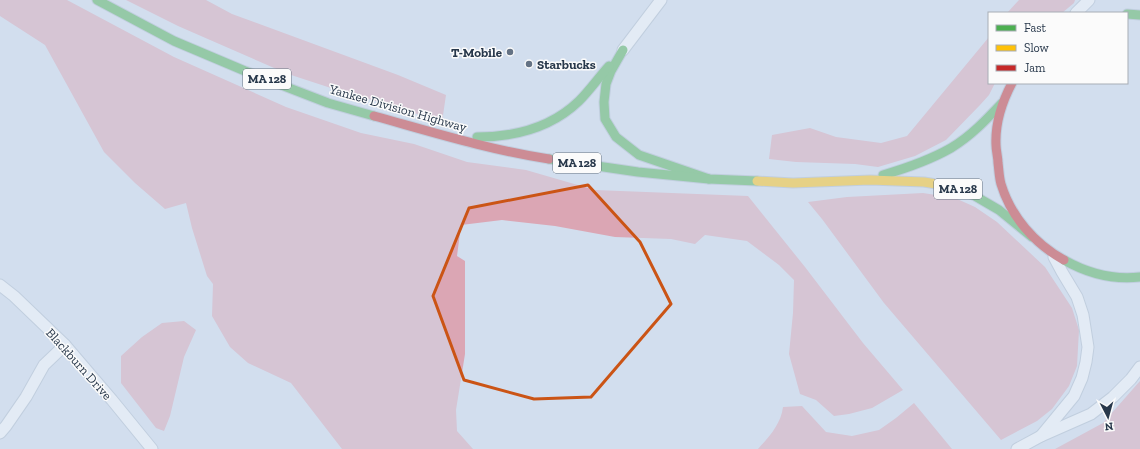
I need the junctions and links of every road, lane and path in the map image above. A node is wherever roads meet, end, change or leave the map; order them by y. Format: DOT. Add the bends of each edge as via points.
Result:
graph roads {
  1 [pos="97,0"];
  2 [pos="661,0"];
  3 [pos="1089,0"];
  4 [pos="1077,12"];
  5 [pos="1128,14"];
  6 [pos="1140,15"];
  7 [pos="623,50"];
  8 [pos="1012,84"];
  9 [pos="1003,102"];
  10 [pos="446,136"];
  11 [pos="709,179"];
  12 [pos="870,180"];
  13 [pos="1032,237"];
  14 [pos="1052,254"];
  15 [pos="1140,277"];
  16 [pos="0,285"];
  17 [pos="65,345"];
  18 [pos="1140,367"];
  19 [pos="0,432"];
  20 [pos="1041,436"];
  21 [pos="152,449"];
  22 [pos="1017,449"];
  1 -- 10 [label="highway, Yankee Division Highway / MA 128" via="174,41 245,71 328,102"];
  2 -- 7 [label="street"];
  3 -- 4 [label="street"];
  5 -- 6 [label="highway"];
  7 -- 10 [label="highway" via="578,102 555,120 513,135"];
  7 -- 11 [label="highway" via="606,84 604,102 605,119 616,137 639,155"];
  8 -- 9 [label="highway, MA 128"];
  9 -- 12 [label="highway, MA 128" via="978,128 945,151 916,165"];
  9 -- 13 [label="highway" via="996,140 1001,183 1013,211"];
  10 -- 11 [label="highway, Yankee Division Highway / MA 128" via="526,155 638,172"];
  11 -- 12 [label="highway, MA 128" via="793,183"];
  12 -- 13 [label="highway, MA 128" via="924,182 955,188 999,210"];
  13 -- 14 [label="highway, MA 128"];
  14 -- 15 [label="highway, MA 128" via="1095,274"];
  14 -- 20 [label="street" via="1084,314 1088,347 1082,378 1074,396"];
  16 -- 17 [label="street, Blackburn Drive"];
  17 -- 19 [label="street" via="44,365 26,397"];
  17 -- 21 [label="street, Blackburn Drive"];
  18 -- 20 [label="street" via="1113,397 1091,414"];
  20 -- 22 [label="street"];
}
